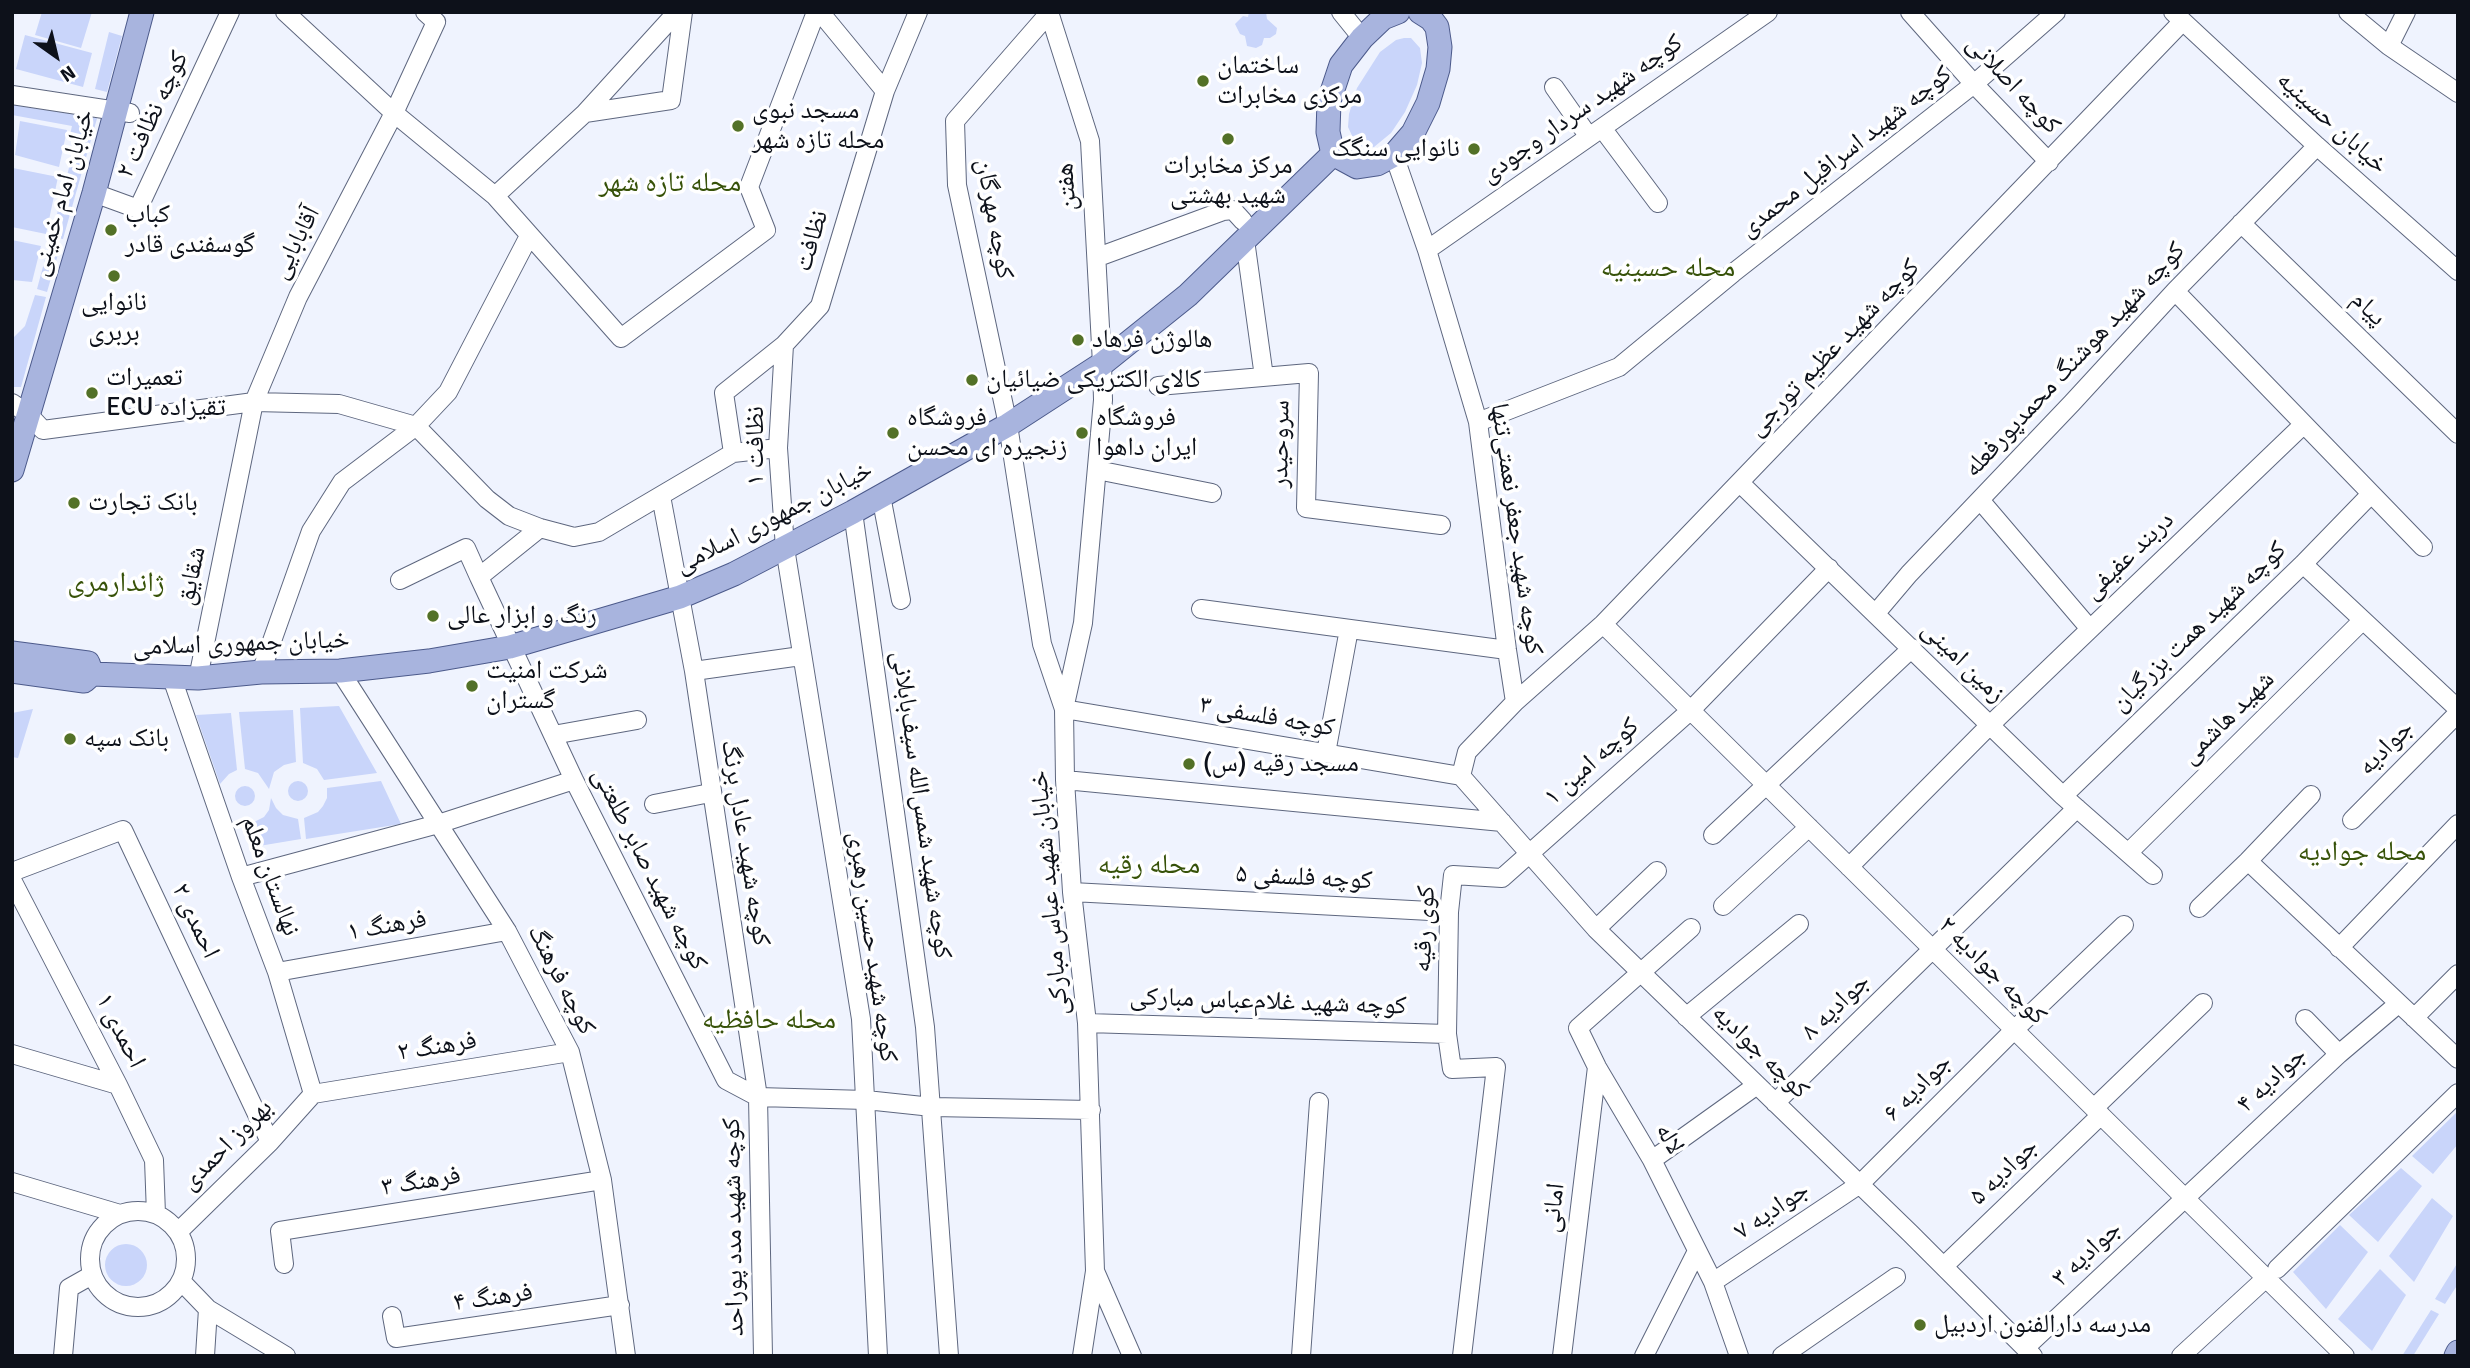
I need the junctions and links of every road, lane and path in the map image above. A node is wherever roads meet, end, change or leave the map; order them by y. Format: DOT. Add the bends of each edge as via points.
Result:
graph roads {
  1 [pos="142,12"];
  2 [pos="230,12"];
  3 [pos="285,12"];
  4 [pos="425,12"];
  5 [pos="677,12"];
  6 [pos="683,12"];
  7 [pos="818,12"];
  8 [pos="918,12"];
  9 [pos="1341,12"];
  10 [pos="1398,12"];
  11 [pos="1768,12"];
  12 [pos="1910,12"];
  13 [pos="2056,12"];
  14 [pos="2347,12"];
  15 [pos="2406,12"];
  16 [pos="1049,13"];
  17 [pos="1427,14"];
  18 [pos="2178,17"];
  19 [pos="1362,38"];
  20 [pos="2389,46"];
  21 [pos="1974,84"];
  22 [pos="1554,87"];
  23 [pos="885,92"];
  24 [pos="2458,93"];
  25 [pos="12,95"];
  26 [pos="123,111"];
  27 [pos="394,113"];
  28 [pos="585,113"];
  29 [pos="1595,132"];
  30 [pos="2317,146"];
  31 [pos="1333,154"];
  32 [pos="1394,155"];
  33 [pos="2049,162"];
  34 [pos="100,195"];
  35 [pos="495,196"];
  36 [pos="1658,203"];
  37 [pos="2241,223"];
  38 [pos="1244,230"];
  39 [pos="529,236"];
  40 [pos="1427,250"];
  41 [pos="1098,257"];
  42 [pos="2458,271"];
  43 [pos="2175,291"];
  44 [pos="785,345"];
  45 [pos="1102,364"];
  46 [pos="1264,377"];
  47 [pos="1158,386"];
  48 [pos="254,402"];
  49 [pos="28,416"];
  50 [pos="1478,422"];
  51 [pos="1008,425"];
  52 [pos="2304,425"];
  53 [pos="416,426"];
  54 [pos="2458,434"];
  55 [pos="778,448"];
  56 [pos="733,453"];
  57 [pos="12,470"];
  58 [pos="1097,470"];
  59 [pos="1740,482"];
  60 [pos="1212,493"];
  61 [pos="2371,494"];
  62 [pos="661,496"];
  63 [pos="881,496"];
  64 [pos="1979,500"];
  65 [pos="853,512"];
  66 [pos="1441,525"];
  67 [pos="540,528"];
  68 [pos="785,548"];
  69 [pos="2423,548"];
  70 [pos="2303,564"];
  71 [pos="1829,568"];
  72 [pos="479,577"];
  73 [pos="400,580"];
  74 [pos="680,597"];
  75 [pos="901,600"];
  76 [pos="1201,609"];
  77 [pos="1876,613"];
  78 [pos="2363,620"];
  79 [pos="1603,624"];
  80 [pos="1349,629"];
  81 [pos="2090,629"];
  82 [pos="510,647"];
  83 [pos="1912,648"];
  84 [pos="1507,650"];
  85 [pos="12,653"];
  86 [pos="801,656"];
  87 [pos="12,671"];
  88 [pos="340,671"];
  89 [pos="694,671"];
  90 [pos="261,672"];
  91 [pos="92,674"];
  92 [pos="172,678"];
  93 [pos="198,678"];
  94 [pos="1515,702"];
  95 [pos="1064,709"];
  96 [pos="1691,710"];
  97 [pos="2458,711"];
  98 [pos="637,720"];
  99 [pos="1990,725"];
  100 [pos="553,735"];
  101 [pos="1326,753"];
  102 [pos="1461,776"];
  103 [pos="575,780"];
  104 [pos="1065,780"];
  105 [pos="1766,785"];
  106 [pos="710,793"];
  107 [pos="2311,794"];
  108 [pos="2070,802"];
  109 [pos="654,804"];
  110 [pos="2351,820"];
  111 [pos="1502,822"];
  112 [pos="438,824"];
  113 [pos="2458,824"];
  114 [pos="1809,827"];
  115 [pos="1713,835"];
  116 [pos="2129,852"];
  117 [pos="1529,853"];
  118 [pos="2248,861"];
  119 [pos="1849,867"];
  120 [pos="1657,871"];
  121 [pos="12,872"];
  122 [pos="2154,875"];
  123 [pos="241,877"];
  124 [pos="12,880"];
  125 [pos="1072,892"];
  126 [pos="1723,906"];
  127 [pos="2199,908"];
  128 [pos="1449,912"];
  129 [pos="1799,924"];
  130 [pos="2124,925"];
  131 [pos="1691,928"];
  132 [pos="1596,929"];
  133 [pos="507,931"];
  134 [pos="2339,948"];
  135 [pos="1933,949"];
  136 [pos="277,972"];
  137 [pos="1642,974"];
  138 [pos="2458,974"];
  139 [pos="2203,1003"];
  140 [pos="2398,1004"];
  141 [pos="1686,1017"];
  142 [pos="2414,1018"];
  143 [pos="2305,1019"];
  144 [pos="1087,1023"];
  145 [pos="2014,1030"];
  146 [pos="1447,1034"];
  147 [pos="570,1052"];
  148 [pos="12,1054"];
  149 [pos="2339,1054"];
  150 [pos="2458,1059"];
  151 [pos="1597,1067"];
  152 [pos="118,1084"];
  153 [pos="1757,1085"];
  154 [pos="2458,1093"];
  155 [pos="313,1094"];
  156 [pos="758,1097"];
  157 [pos="866,1100"];
  158 [pos="1319,1102"];
  159 [pos="1775,1102"];
  160 [pos="932,1107"];
  161 [pos="1091,1110"];
  162 [pos="2097,1112"];
  163 [pos="270,1142"];
  164 [pos="1651,1160"];
  165 [pos="602,1180"];
  166 [pos="12,1182"];
  167 [pos="1860,1184"];
  168 [pos="2185,1198"];
  169 [pos="120,1214"];
  170 [pos="156,1214"];
  171 [pos="178,1232"];
  172 [pos="1697,1251"];
  173 [pos="284,1264"];
  174 [pos="1944,1266"];
  175 [pos="1095,1271"];
  176 [pos="2271,1273"];
  177 [pos="92,1275"];
  178 [pos="1896,1277"];
  179 [pos="181,1281"];
  180 [pos="1713,1282"];
  181 [pos="620,1306"];
  182 [pos="208,1309"];
  183 [pos="393,1316"];
  184 [pos="2029,1352"];
  185 [pos="62,1356"];
  186 [pos="205,1356"];
  187 [pos="286,1356"];
  188 [pos="626,1356"];
  189 [pos="763,1356"];
  190 [pos="878,1356"];
  191 [pos="949,1356"];
  192 [pos="1082,1356"];
  193 [pos="1132,1356"];
  194 [pos="1301,1356"];
  195 [pos="1462,1356"];
  196 [pos="1563,1356"];
  197 [pos="1644,1356"];
  198 [pos="1739,1356"];
  199 [pos="1782,1356"];
  200 [pos="2181,1356"];
  201 [pos="2345,1356"];
  1 -- 26 [label="main road, خیابان امام خمینی"];
  2 -- 34 [label="street, کوچه نظافت ۲" via="138,209"];
  3 -- 27 [label="street"];
  4 -- 27 [label="street, آقابابایی" via="436,22"];
  5 -- 28 [label="street"];
  6 -- 28 [label="street" via="671,100"];
  7 -- 23 [label="street"];
  7 -- 39 [label="street" via="749,187 766,230 621,338"];
  8 -- 23 [label="street, نظافت"];
  9 -- 19 [label="street"];
  10 -- 19 [label="main road" via="1383,18"];
  11 -- 29 [label="street, کوچه شهید سردار وجودی"];
  12 -- 21 [label="street, کوچه اصلانی"];
  13 -- 21 [label="street, کوچه شهید اسرافیل محمدی"];
  14 -- 20 [label="street"];
  15 -- 20 [label="street"];
  16 -- 41 [label="street, هفتن" via="1090,141"];
  16 -- 51 [label="street, کوچه مهرگان" via="955,121 957,186"];
  17 -- 32 [label="main road" via="1437,27 1438,69 1413,133"];
  18 -- 30 [label="street, خیابان حسینیه"];
  18 -- 33 [label="street, کوچه شهید عظیم تورجی"];
  19 -- 31 [label="main road" via="1341,65 1329,101"];
  20 -- 24 [label="street"];
  21 -- 33 [label="street, کوچه اصلانی"];
  21 -- 50 [label="street, کوچه شهید اسرافیل محمدی" via="1619,367"];
  22 -- 29 [label="street"];
  23 -- 44 [label="street, نظافت" via="820,306"];
  25 -- 26 [label="street"];
  26 -- 34 [label="main road, خیابان امام خمینی"];
  27 -- 35 [label="street"];
  27 -- 48 [label="street, آقابابایی" via="298,297"];
  28 -- 35 [label="street"];
  29 -- 36 [label="street"];
  29 -- 40 [label="street, کوچه شهید سردار وجودی"];
  30 -- 37 [label="street, کوچه شهید هوشنگ محمدپورفعله"];
  30 -- 42 [label="street, خیابان حسینیه"];
  31 -- 32 [label="main road" via="1357,167"];
  31 -- 38 [label="main road, خیابان جمهوری اسلامی"];
  32 -- 40 [label="street, کوچه شهید جعفر نعمتی‌تنها"];
  33 -- 59 [label="street, کوچه شهید عظیم تورجی"];
  34 -- 49 [label="main road, خیابان امام خمینی"];
  35 -- 39 [label="street"];
  37 -- 43 [label="street, کوچه شهید هوشنگ محمدپورفعله"];
  37 -- 54 [label="street, پیام"];
  38 -- 41 [label="street" via="1233,210 1223,211"];
  38 -- 45 [label="main road, خیابان جمهوری اسلامی" via="1188,295"];
  38 -- 46 [label="street, سروحیدر"];
  39 -- 53 [label="street" via="447,392"];
  40 -- 50 [label="street, کوچه شهید جعفر نعمتی‌تنها"];
  41 -- 45 [label="street, هفتن"];
  43 -- 52 [label="street"];
  43 -- 64 [label="street, کوچه شهید هوشنگ محمدپورفعله"];
  44 -- 55 [label="street, نظافت ۱"];
  44 -- 56 [label="street, نظافت" via="724,393"];
  45 -- 51 [label="main road, خیابان جمهوری اسلامی"];
  45 -- 58 [label="street, هفتن"];
  46 -- 47 [label="street, سروحیدر"];
  46 -- 66 [label="street, سروحیدر" via="1309,373 1306,508"];
  48 -- 49 [label="street"];
  48 -- 53 [label="street" via="339,404"];
  48 -- 93 [label="street, شقایق"];
  49 -- 57 [label="main road, خیابان امام خمینی"];
  50 -- 84 [label="street, کوچه شهید جعفر نعمتی‌تنها"];
  51 -- 63 [label="main road, خیابان جمهوری اسلامی"];
  51 -- 95 [label="street, خیابان شهید عباس مبارکی" via="1042,643"];
  52 -- 61 [label="street"];
  52 -- 81 [label="street, دربند عفیفی"];
  53 -- 67 [label="street" via="487,499 509,516"];
  53 -- 90 [label="street" via="342,482 310,531"];
  55 -- 56 [label="street"];
  55 -- 68 [label="street, نظافت ۱"];
  56 -- 62 [label="street"];
  58 -- 60 [label="street"];
  58 -- 95 [label="street, هفتن" via="1083,623"];
  59 -- 71 [label="street, زمین امینی"];
  59 -- 79 [label="street, کوچه شهید عظیم تورجی"];
  61 -- 69 [label="street"];
  61 -- 70 [label="street, کوچه شهید همت بزرگیان"];
  62 -- 67 [label="street" via="599,532 574,537"];
  62 -- 74 [label="street, کوچه شهید عادل برنگ"];
  63 -- 65 [label="main road, خیابان جمهوری اسلامی"];
  63 -- 75 [label="street"];
  64 -- 77 [label="street, کوچه شهید هوشنگ محمدپورفعله"];
  64 -- 81 [label="street"];
  65 -- 68 [label="main road, خیابان جمهوری اسلامی"];
  65 -- 160 [label="street, کوچه شهید شمس‌الله سیف‌بابلانی"];
  67 -- 72 [label="street"];
  68 -- 74 [label="main road, خیابان جمهوری اسلامی"];
  68 -- 86 [label="street, کوچه شهید حسین رهبری"];
  70 -- 78 [label="street"];
  70 -- 108 [label="street, کوچه شهید همت بزرگیان"];
  71 -- 77 [label="street, زمین امینی"];
  71 -- 96 [label="street, کوچه امین ۱"];
  72 -- 73 [label="street, کوچه شهید صابر طلعتی" via="467,548"];
  72 -- 82 [label="street, کوچه شهید صابر طلعتی"];
  74 -- 82 [label="main road, خیابان جمهوری اسلامی"];
  74 -- 89 [label="street, کوچه شهید عادل برنگ"];
  76 -- 80 [label="street"];
  77 -- 83 [label="street, زمین امینی"];
  78 -- 97 [label="street"];
  78 -- 116 [label="street, شهید هاشمی"];
  79 -- 94 [label="street, کوچه شهید عظیم تورجی"];
  79 -- 96 [label="street, کوچه جوادیه ۲"];
  80 -- 84 [label="street"];
  80 -- 101 [label="street"];
  81 -- 99 [label="street, دربند عفیفی"];
  82 -- 88 [label="main road, خیابان جمهوری اسلامی"];
  82 -- 100 [label="street, کوچه شهید صابر طلعتی"];
  83 -- 99 [label="street, زمین امینی"];
  83 -- 105 [label="street"];
  84 -- 94 [label="street, کوچه شهید جعفر نعمتی‌تنها"];
  85 -- 91 [label="main road, خیابان جمهوری اسلامی" via="88,663"];
  86 -- 89 [label="street"];
  86 -- 157 [label="street, کوچه شهید حسین رهبری" via="861,1019"];
  87 -- 91 [label="main road, خیابان جمهوری اسلامی" via="84,681"];
  88 -- 90 [label="main road, خیابان جمهوری اسلامی"];
  88 -- 112 [label="street, کوچه فرهنگ"];
  89 -- 106 [label="street, کوچه شهید عادل برنگ"];
  90 -- 93 [label="main road, خیابان جمهوری اسلامی"];
  91 -- 92 [label="main road, خیابان جمهوری اسلامی"];
  92 -- 93 [label="main road, خیابان جمهوری اسلامی"];
  92 -- 123 [label="street, نهالستان معلم"];
  94 -- 102 [label="street" via="1467,752"];
  95 -- 101 [label="street, کوچه فلسفی ۳"];
  95 -- 104 [label="street, خیابان شهید عباس مبارکی"];
  96 -- 105 [label="street, کوچه جوادیه ۲"];
  96 -- 117 [label="street, کوچه امین ۱"];
  97 -- 110 [label="street, جوادیه"];
  98 -- 100 [label="street"];
  99 -- 108 [label="street, زمین امینی"];
  99 -- 119 [label="street, دربند عفیفی"];
  100 -- 103 [label="street, کوچه شهید صابر طلعتی"];
  101 -- 102 [label="street, کوچه فلسفی ۳"];
  102 -- 111 [label="street, کوچه جوادیه"];
  103 -- 112 [label="street"];
  103 -- 156 [label="street, کوچه شهید صابر طلعتی" via="726,1080"];
  104 -- 111 [label="street"];
  104 -- 125 [label="street, خیابان شهید عباس مبارکی"];
  105 -- 114 [label="street, کوچه جوادیه ۲"];
  105 -- 115 [label="street"];
  106 -- 109 [label="street"];
  106 -- 156 [label="street, کوچه شهید عادل برنگ"];
  107 -- 118 [label="street"];
  108 -- 116 [label="street, زمین امینی"];
  108 -- 135 [label="street, کوچه شهید همت بزرگیان"];
  111 -- 117 [label="street, کوچه جوادیه"];
  112 -- 123 [label="street"];
  112 -- 133 [label="street, کوچه فرهنگ"];
  113 -- 134 [label="street"];
  114 -- 119 [label="street, کوچه جوادیه ۲"];
  114 -- 126 [label="street"];
  116 -- 122 [label="street, زمین امینی"];
  117 -- 128 [label="street, کوی رقیه" via="1502,878 1453,875"];
  117 -- 132 [label="street, کوچه جوادیه"];
  118 -- 127 [label="street"];
  118 -- 134 [label="street"];
  119 -- 135 [label="street, کوچه جوادیه ۲"];
  120 -- 132 [label="street"];
  121 -- 163 [label="street, احمدی ۲" via="123,830"];
  123 -- 136 [label="street, نهالستان معلم"];
  124 -- 152 [label="street, احمدی ۱"];
  125 -- 128 [label="street, کوچه فلسفی ۵"];
  125 -- 144 [label="street, خیابان شهید عباس مبارکی"];
  128 -- 146 [label="street, کوی رقیه"];
  129 -- 141 [label="street"];
  130 -- 145 [label="street, جوادیه ۶"];
  131 -- 137 [label="street"];
  132 -- 137 [label="street, کوچه جوادیه"];
  133 -- 136 [label="street, فرهنگ ۱"];
  133 -- 147 [label="street, کوچه فرهنگ"];
  134 -- 140 [label="street"];
  135 -- 145 [label="street, کوچه جوادیه ۲"];
  135 -- 159 [label="street, جوادیه ۸"];
  136 -- 155 [label="street, نهالستان معلم"];
  137 -- 141 [label="street, کوچه جوادیه"];
  137 -- 151 [label="street, لاله" via="1578,1028"];
  138 -- 142 [label="street"];
  139 -- 162 [label="street, جوادیه ۵"];
  140 -- 142 [label="street"];
  140 -- 149 [label="street, جوادیه ۴"];
  141 -- 153 [label="street, کوچه جوادیه"];
  142 -- 150 [label="street"];
  143 -- 149 [label="street"];
  144 -- 146 [label="street, کوچه شهید غلام‌عباس مبارکی"];
  144 -- 161 [label="street, خیابان شهید عباس مبارکی"];
  145 -- 162 [label="street, کوچه جوادیه ۲"];
  145 -- 167 [label="street, جوادیه ۶"];
  146 -- 195 [label="street, کوی رقیه" via="1451,1069 1496,1067"];
  147 -- 155 [label="street, فرهنگ ۲"];
  147 -- 165 [label="street, کوچه فرهنگ"];
  148 -- 152 [label="street"];
  149 -- 168 [label="street, جوادیه ۴"];
  151 -- 164 [label="street, لاله"];
  151 -- 196 [label="street, امانی"];
  152 -- 170 [label="street, احمدی ۱" via="154,1160"];
  153 -- 159 [label="street, کوچه جوادیه"];
  153 -- 164 [label="street"];
  154 -- 176 [label="street"];
  155 -- 163 [label="street, بهروز احمدی"];
  156 -- 157 [label="street"];
  156 -- 189 [label="street, کوچه شهید مدد پوراحد"];
  157 -- 160 [label="street"];
  157 -- 190 [label="street, کوچه شهید حسین رهبری"];
  158 -- 194 [label="street"];
  159 -- 167 [label="street, کوچه جوادیه"];
  160 -- 161 [label="street"];
  160 -- 191 [label="street, کوچه شهید شمس‌الله سیف‌بابلانی"];
  161 -- 175 [label="street, خیابان شهید عباس مبارکی"];
  162 -- 168 [label="street, کوچه جوادیه ۲"];
  162 -- 174 [label="street, جوادیه ۵"];
  163 -- 171 [label="street, بهروز احمدی"];
  164 -- 172 [label="street, لاله"];
  165 -- 173 [label="street, فرهنگ ۳" via="280,1231"];
  165 -- 181 [label="street, کوچه فرهنگ"];
  166 -- 169 [label="street"];
  167 -- 174 [label="street, کوچه جوادیه"];
  167 -- 180 [label="street, جوادیه ۷"];
  168 -- 176 [label="street, کوچه جوادیه ۲"];
  168 -- 184 [label="street, جوادیه ۳"];
  169 -- 170 [label="street"];
  169 -- 177 [label="street" via="97,1232 89,1260"];
  170 -- 171 [label="street"];
  171 -- 179 [label="street" via="186,1256"];
  172 -- 180 [label="street, لاله"];
  172 -- 197 [label="street"];
  174 -- 184 [label="street, کوچه جوادیه"];
  175 -- 192 [label="street"];
  175 -- 193 [label="street, خیابان شهید عباس مبارکی"];
  176 -- 200 [label="street"];
  176 -- 201 [label="street, کوچه جوادیه ۲"];
  177 -- 179 [label="street" via="111,1300 126,1306 158,1303"];
  177 -- 185 [label="street" via="69,1288"];
  178 -- 199 [label="street"];
  179 -- 182 [label="street"];
  180 -- 198 [label="street, لاله"];
  181 -- 183 [label="street, فرهنگ ۴" via="396,1338"];
  181 -- 188 [label="street, کوچه فرهنگ"];
  182 -- 186 [label="street"];
  182 -- 187 [label="street"];
}
